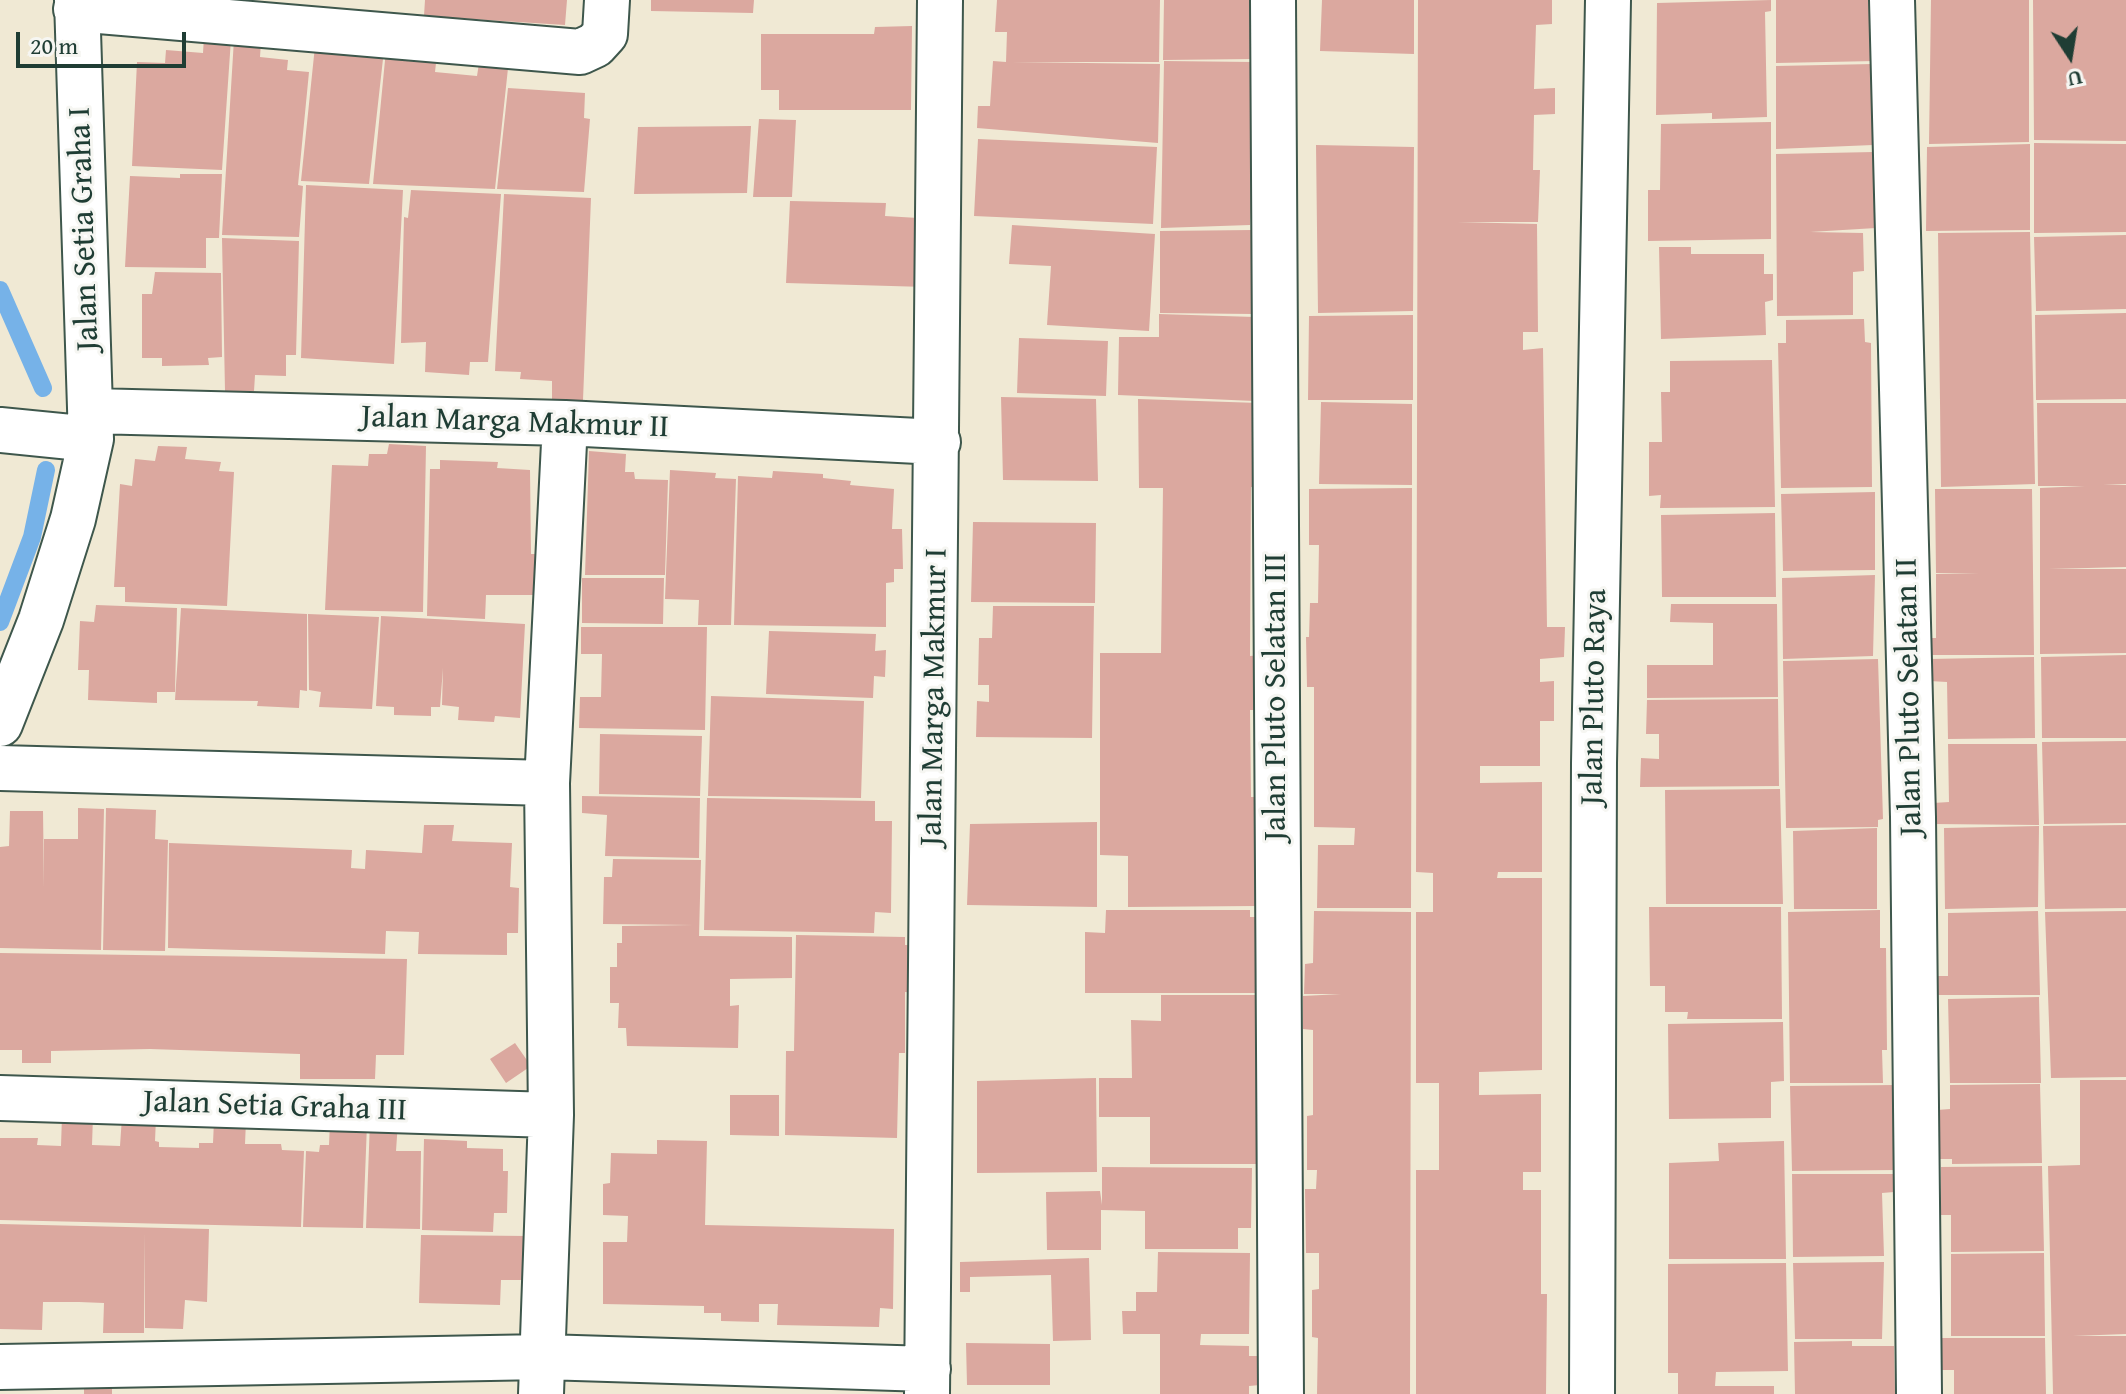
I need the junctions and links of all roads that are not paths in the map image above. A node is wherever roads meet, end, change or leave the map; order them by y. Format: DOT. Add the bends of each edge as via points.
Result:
graph roads {
  1 [pos="607,0"];
  2 [pos="940,0"];
  3 [pos="1273,0"];
  4 [pos="1608,0"];
  5 [pos="1892,0"];
  6 [pos="76,4"];
  7 [pos="565,423"];
  8 [pos="91,425"];
  9 [pos="0,430"];
  10 [pos="938,442"];
  11 [pos="0,724"];
  12 [pos="0,768"];
  13 [pos="547,783"];
  14 [pos="0,1098"];
  15 [pos="551,1115"];
  16 [pos="0,1367"];
  17 [pos="542,1376"];
  18 [pos="927,1381"];
  19 [pos="1281,1394"];
  20 [pos="1592,1394"];
  21 [pos="1919,1394"];
  1 -- 6 [label="street" via="605,34 580,52"];
  2 -- 10 [label="street, Jalan Marga Makmur I"];
  3 -- 19 [label="street, Jalan Pluto Selatan III"];
  4 -- 20 [label="street, Jalan Pluto Raya" via="1594,763"];
  5 -- 21 [label="street, Jalan Pluto Selatan II" via="1913,817"];
  6 -- 8 [label="street, Jalan Setia Graha I"];
  7 -- 8 [label="street, Jalan Marga Makmur II"];
  7 -- 10 [label="street, Jalan Marga Makmur II"];
  7 -- 13 [label="street"];
  8 -- 9 [label="street, Jalan Marga Makmur II"];
  8 -- 11 [label="street, Jalan Setia Graha I" via="73,519"];
  10 -- 18 [label="street, Jalan Marga Makmur I"];
  12 -- 13 [label="street"];
  13 -- 15 [label="street"];
  14 -- 15 [label="street, Jalan Setia Graha III"];
  15 -- 17 [label="street"];
  16 -- 17 [label="street"];
  17 -- 18 [label="street"];
}
